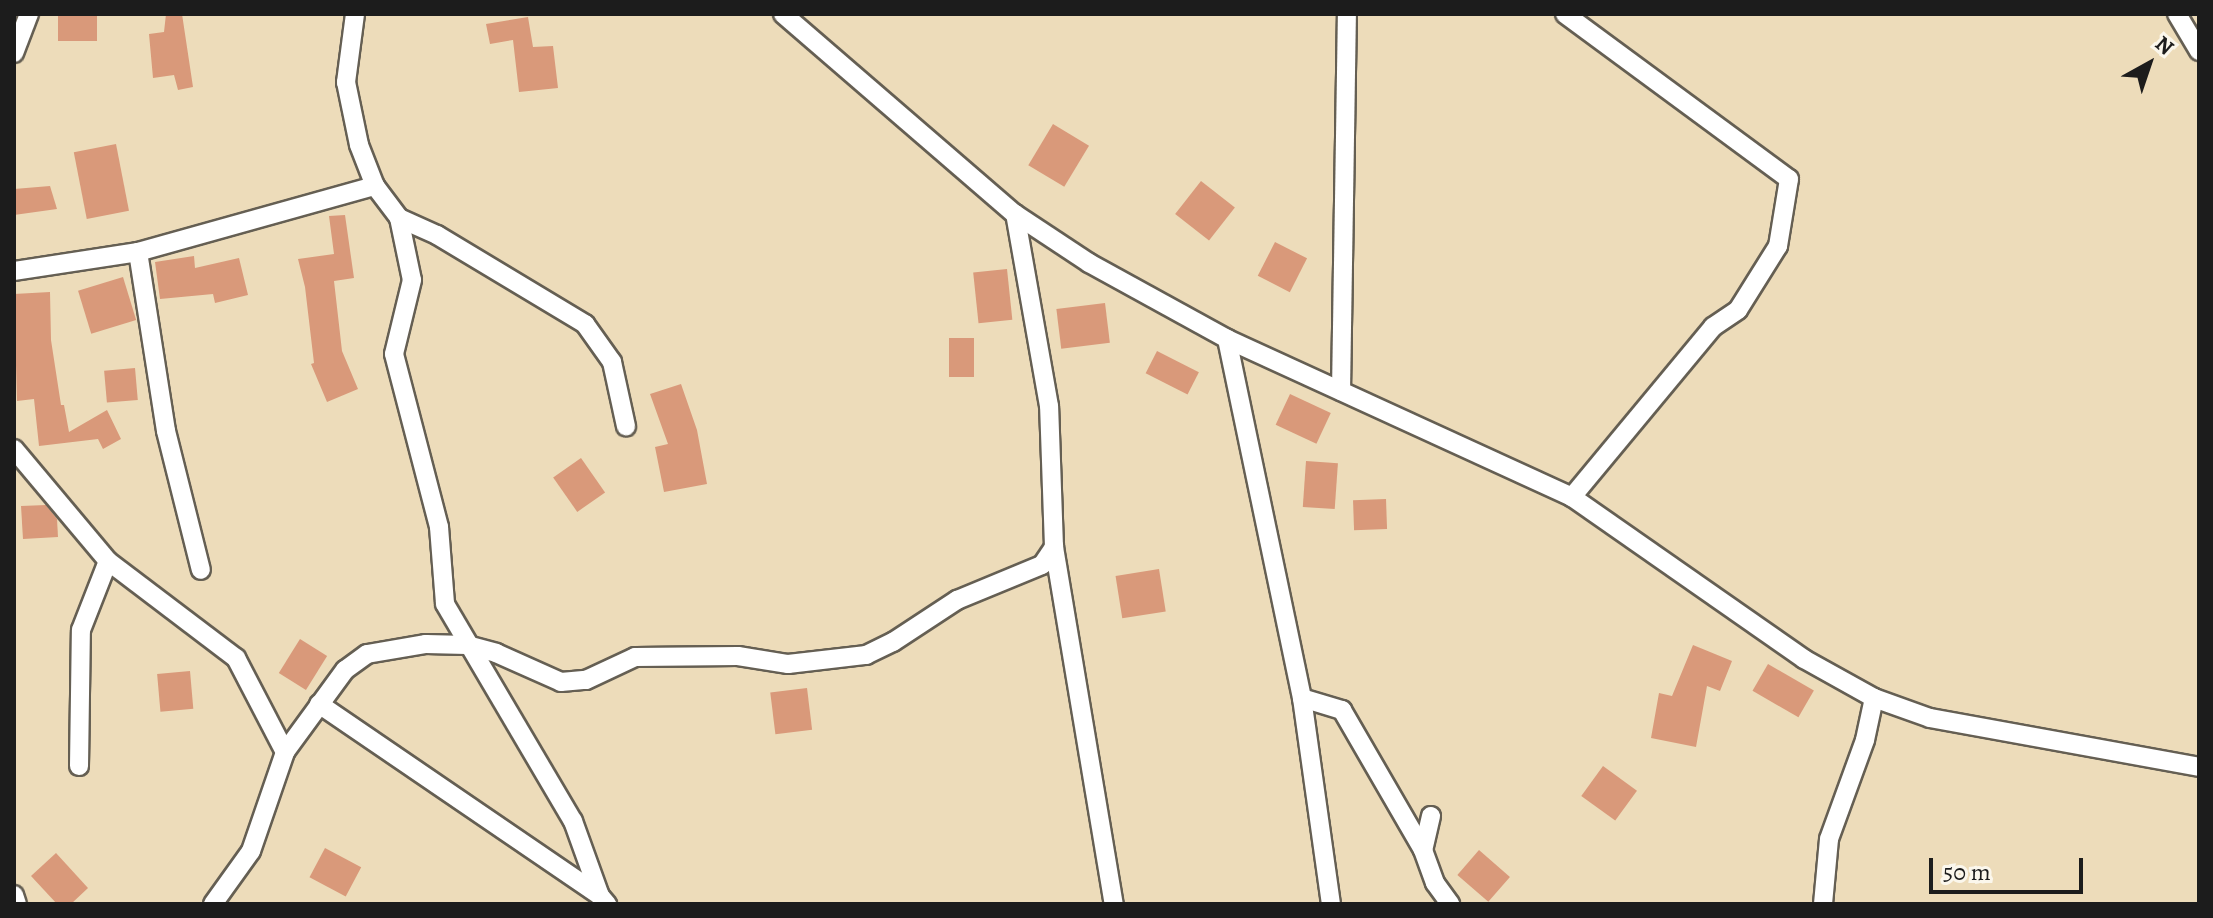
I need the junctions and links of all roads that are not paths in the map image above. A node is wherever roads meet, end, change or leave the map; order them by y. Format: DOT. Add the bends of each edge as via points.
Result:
graph roads {
  1 [pos="29,14"];
  2 [pos="355,14"];
  3 [pos="783,14"];
  4 [pos="1347,14"];
  5 [pos="1565,14"];
  6 [pos="2177,14"];
  7 [pos="2199,51"];
  8 [pos="14,53"];
  9 [pos="375,186"];
  10 [pos="1015,214"];
  11 [pos="399,218"];
  12 [pos="138,252"];
  13 [pos="14,271"];
  14 [pos="1227,339"];
  15 [pos="1341,391"];
  16 [pos="626,426"];
  17 [pos="14,449"];
  18 [pos="1572,497"];
  19 [pos="1054,547"];
  20 [pos="108,561"];
  21 [pos="201,570"];
  22 [pos="467,645"];
  23 [pos="1302,698"];
  24 [pos="1874,698"];
  25 [pos="319,704"];
  26 [pos="285,752"];
  27 [pos="79,766"];
  28 [pos="2198,768"];
  29 [pos="1431,816"];
  30 [pos="1423,850"];
  31 [pos="14,895"];
  32 [pos="603,900"];
  33 [pos="17,904"];
  34 [pos="213,904"];
  35 [pos="1114,904"];
  36 [pos="1331,904"];
  37 [pos="1450,904"];
  38 [pos="1823,904"];
  1 -- 8 [label="street"];
  2 -- 9 [label="street" via="346,82 359,145"];
  3 -- 10 [label="street"];
  4 -- 15 [label="street"];
  5 -- 18 [label="street" via="1789,179 1778,246 1738,310 1713,327"];
  6 -- 7 [label="street"];
  9 -- 11 [label="street"];
  9 -- 12 [label="street"];
  10 -- 14 [label="street" via="1089,263"];
  10 -- 19 [label="street" via="1049,406"];
  11 -- 16 [label="street" via="437,235 585,324 612,362"];
  11 -- 22 [label="street" via="412,280 394,354 439,527 445,604"];
  12 -- 13 [label="street"];
  12 -- 21 [label="street" via="166,431"];
  14 -- 15 [label="street"];
  14 -- 23 [label="street"];
  15 -- 18 [label="street"];
  17 -- 20 [label="street"];
  18 -- 24 [label="street" via="1804,659"];
  19 -- 22 [label="street" via="1042,565 957,600 866,655 788,664 738,656 635,657 586,680 561,682"];
  19 -- 35 [label="street"];
  20 -- 26 [label="street" via="236,658"];
  20 -- 27 [label="street" via="81,630"];
  22 -- 25 [label="street" via="426,644 367,654 345,670"];
  22 -- 32 [label="street" via="573,821"];
  23 -- 30 [label="street" via="1342,710"];
  23 -- 36 [label="street"];
  24 -- 28 [label="street" via="1930,718"];
  24 -- 38 [label="street" via="1865,740 1829,839"];
  25 -- 26 [label="street"];
  25 -- 32 [label="street"];
  26 -- 34 [label="street" via="251,851"];
  29 -- 30 [label="street"];
  30 -- 37 [label="street" via="1435,883"];
  31 -- 33 [label="street"];
}
